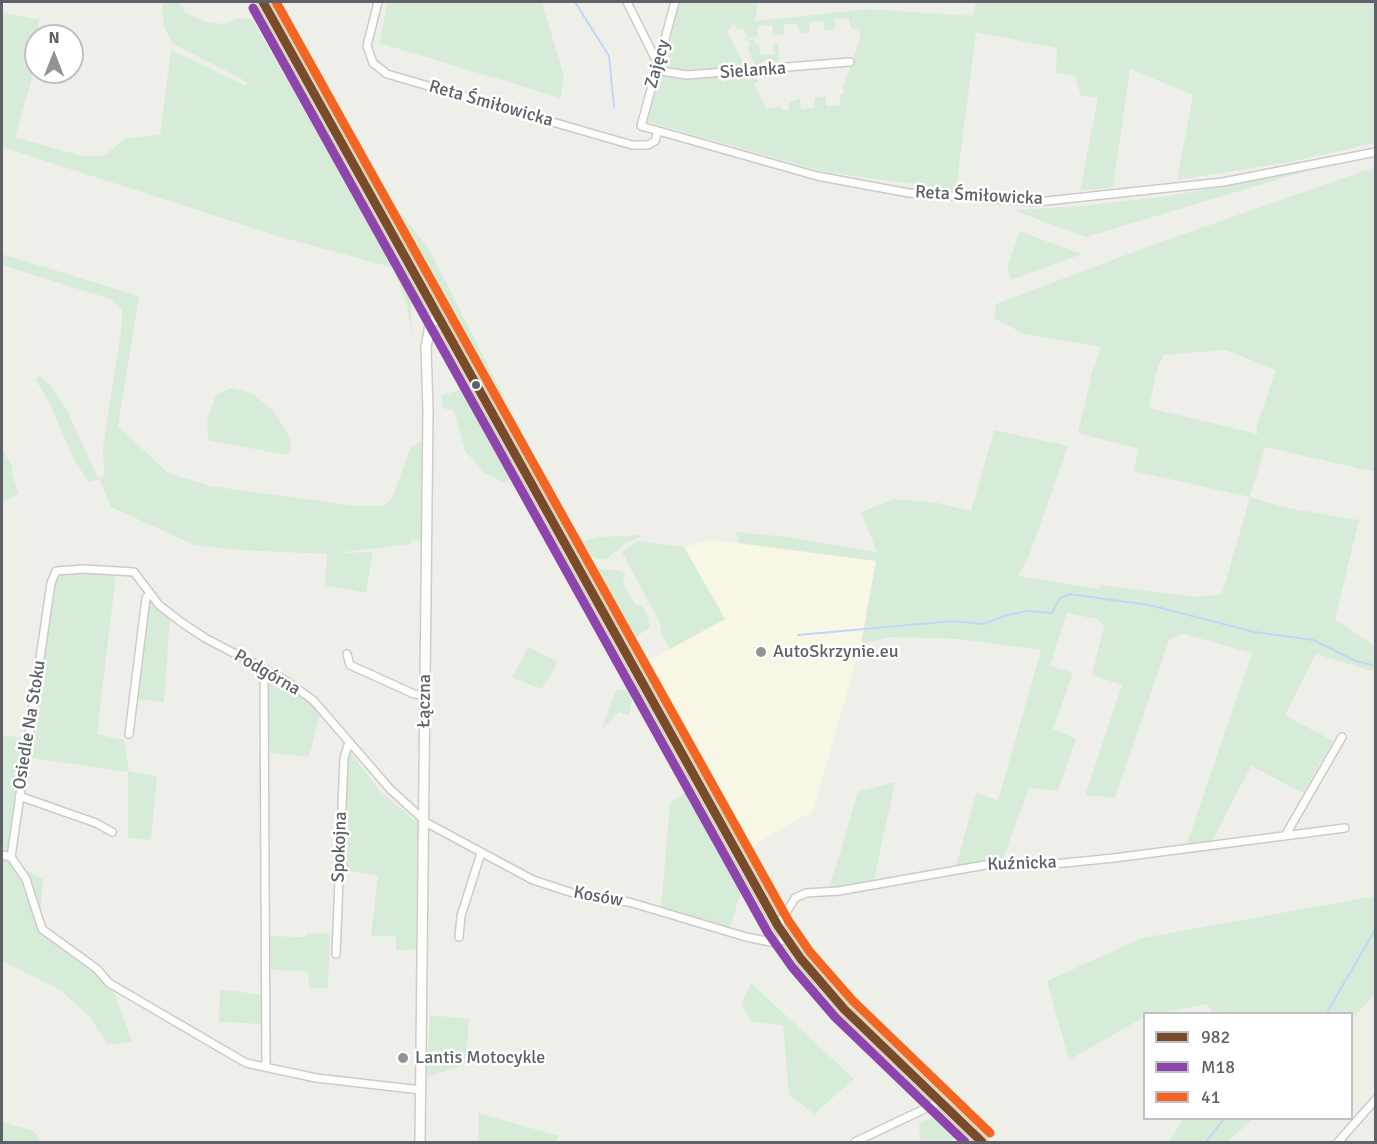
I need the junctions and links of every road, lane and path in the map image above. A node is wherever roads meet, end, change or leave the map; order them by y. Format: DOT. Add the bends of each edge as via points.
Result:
graph roads {
  1 [pos="262,2"];
  2 [pos="378,2"];
  3 [pos="627,2"];
  4 [pos="675,2"];
  5 [pos="658,59"];
  6 [pos="850,62"];
  7 [pos="656,70"];
  8 [pos="641,126"];
  9 [pos="658,131"];
  10 [pos="1376,152"];
  11 [pos="437,316"];
  12 [pos="56,571"];
  13 [pos="150,594"];
  14 [pos="347,654"];
  15 [pos="269,672"];
  16 [pos="425,695"];
  17 [pos="129,734"];
  18 [pos="1342,737"];
  19 [pos="349,742"];
  20 [pos="19,796"];
  21 [pos="423,818"];
  22 [pos="1345,828"];
  23 [pos="112,832"];
  24 [pos="1285,836"];
  25 [pos="481,853"];
  26 [pos="2,855"];
  27 [pos="11,858"];
  28 [pos="778,926"];
  29 [pos="459,937"];
  30 [pos="786,938"];
  31 [pos="336,954"];
  32 [pos="266,1066"];
  33 [pos="421,1090"];
  34 [pos="1376,1099"];
  35 [pos="939,1102"];
  36 [pos="420,1143"];
  37 [pos="855,1143"];
  38 [pos="982,1143"];
  39 [pos="1338,1143"];
  1 -- 11 [label="main road"];
  2 -- 9 [label="street, Reta Śmiłowicka" via="367,45 373,63 387,74 632,145 648,145 655,141"];
  3 -- 5 [label="street"];
  4 -- 5 [label="street, Zajęcy"];
  5 -- 7 [label="street, Zajęcy"];
  6 -- 7 [label="street, Sielanka" via="687,75"];
  7 -- 8 [label="street, Zajęcy"];
  8 -- 9 [label="street, Reta Śmiłowicka"];
  9 -- 10 [label="street, Reta Śmiłowicka" via="817,176 909,193 1037,202 1223,182"];
  11 -- 16 [label="street, Łączna" via="430,325 426,347"];
  11 -- 28 [label="main road"];
  12 -- 13 [label="street, Podgórna" via="134,572"];
  12 -- 20 [label="street, Osiedle Na Stoku"];
  13 -- 15 [label="street, Podgórna" via="205,638"];
  13 -- 17 [label="street"];
  14 -- 16 [label="street" via="350,665 414,694"];
  15 -- 19 [label="street, Podgórna" via="313,700"];
  15 -- 32 [label="street" via="264,681"];
  16 -- 21 [label="street, Łączna"];
  18 -- 24 [label="street"];
  19 -- 21 [label="street, Podgórna" via="390,789"];
  19 -- 31 [label="street, Spokojna" via="344,758"];
  20 -- 23 [label="street" via="96,822"];
  20 -- 27 [label="street, Osiedle Na Stoku"];
  21 -- 25 [label="street, Kosów"];
  21 -- 33 [label="street, Łączna"];
  22 -- 24 [label="street, Kuźnicka"];
  24 -- 28 [label="street, Kuźnicka" via="1064,863 985,865 806,894 795,898"];
  25 -- 29 [label="street" via="461,916"];
  25 -- 30 [label="street, Kosów" via="532,880 561,890 629,902 771,943"];
  26 -- 27 [label="street"];
  27 -- 32 [label="street" via="26,879 42,930 98,969 109,983 246,1063"];
  28 -- 30 [label="main road"];
  30 -- 35 [label="main road" via="839,1004"];
  32 -- 33 [label="street" via="316,1078"];
  33 -- 36 [label="street, Łączna"];
  34 -- 39 [label="street"];
  35 -- 37 [label="street"];
  35 -- 38 [label="main road"];
}
